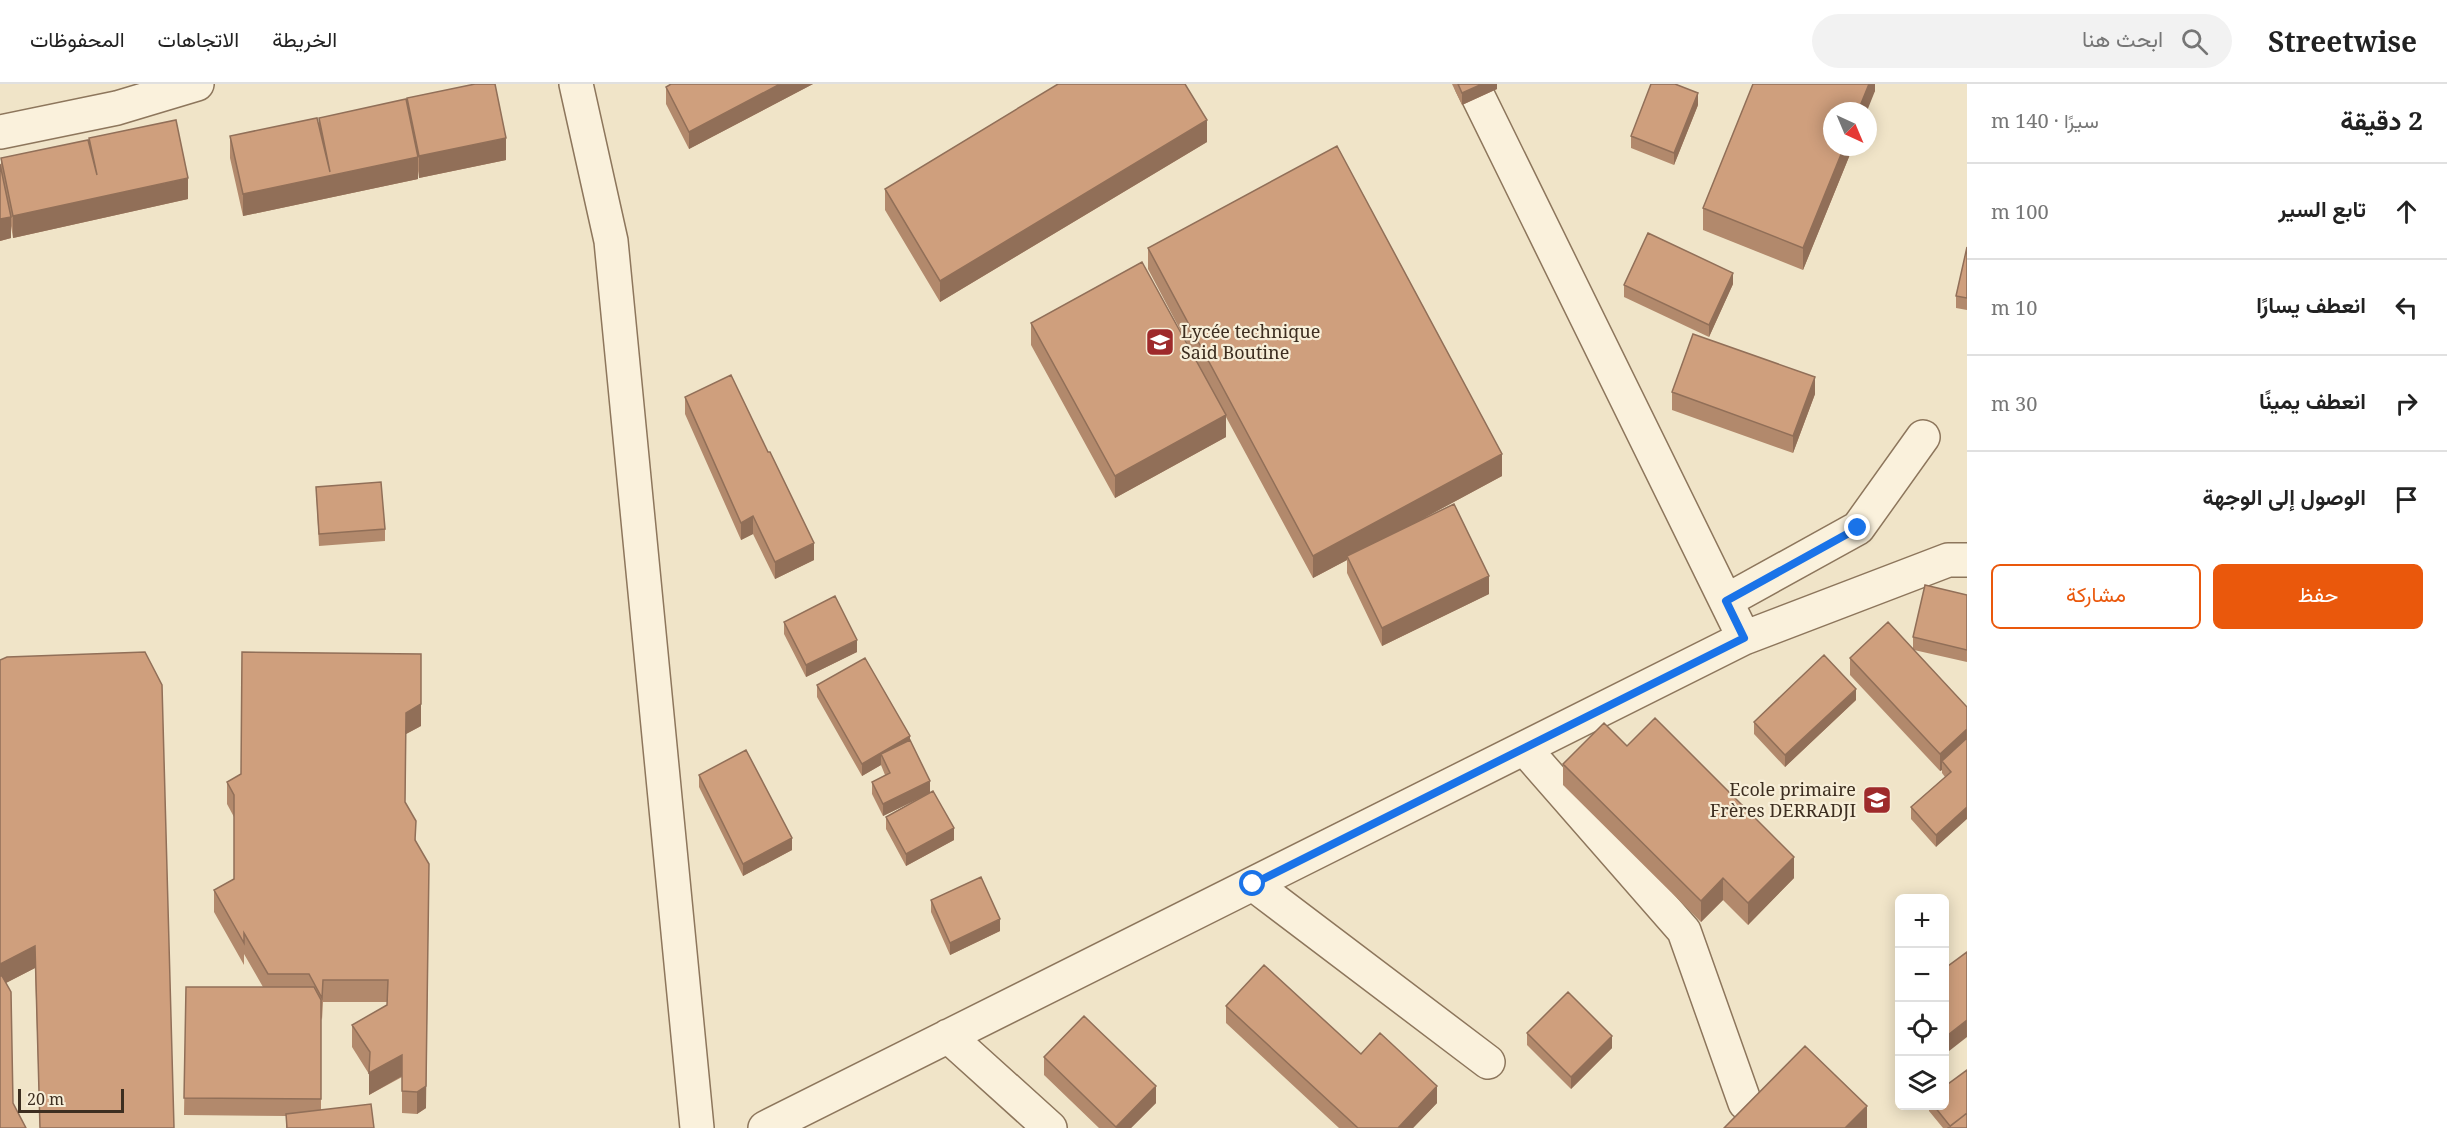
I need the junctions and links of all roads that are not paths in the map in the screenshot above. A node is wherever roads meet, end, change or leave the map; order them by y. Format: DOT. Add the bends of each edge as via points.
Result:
graph roads {
  1 [pos="196,84"];
  2 [pos="576,84"];
  3 [pos="1472,84"];
  4 [pos="0,132"];
  5 [pos="1923,437"];
  6 [pos="1967,560"];
  7 [pos="1726,601"];
  8 [pos="1744,638"];
  9 [pos="1525,749"];
  10 [pos="1253,884"];
  11 [pos="948,1036"];
  12 [pos="1488,1062"];
  13 [pos="1745,1103"];
  14 [pos="697,1128"];
  15 [pos="767,1128"];
  16 [pos="1050,1128"];
  1 -- 4 [label="street" via="117,108"];
  2 -- 14 [label="street" via="611,241"];
  3 -- 7 [label="street"];
  5 -- 7 [label="street" via="1858,528"];
  6 -- 8 [label="street" via="1948,560"];
  7 -- 8 [label="street"];
  8 -- 9 [label="street"];
  9 -- 10 [label="street"];
  9 -- 13 [label="street" via="1684,931"];
  10 -- 11 [label="street"];
  10 -- 12 [label="street"];
  11 -- 15 [label="street"];
  11 -- 16 [label="street"];
}
